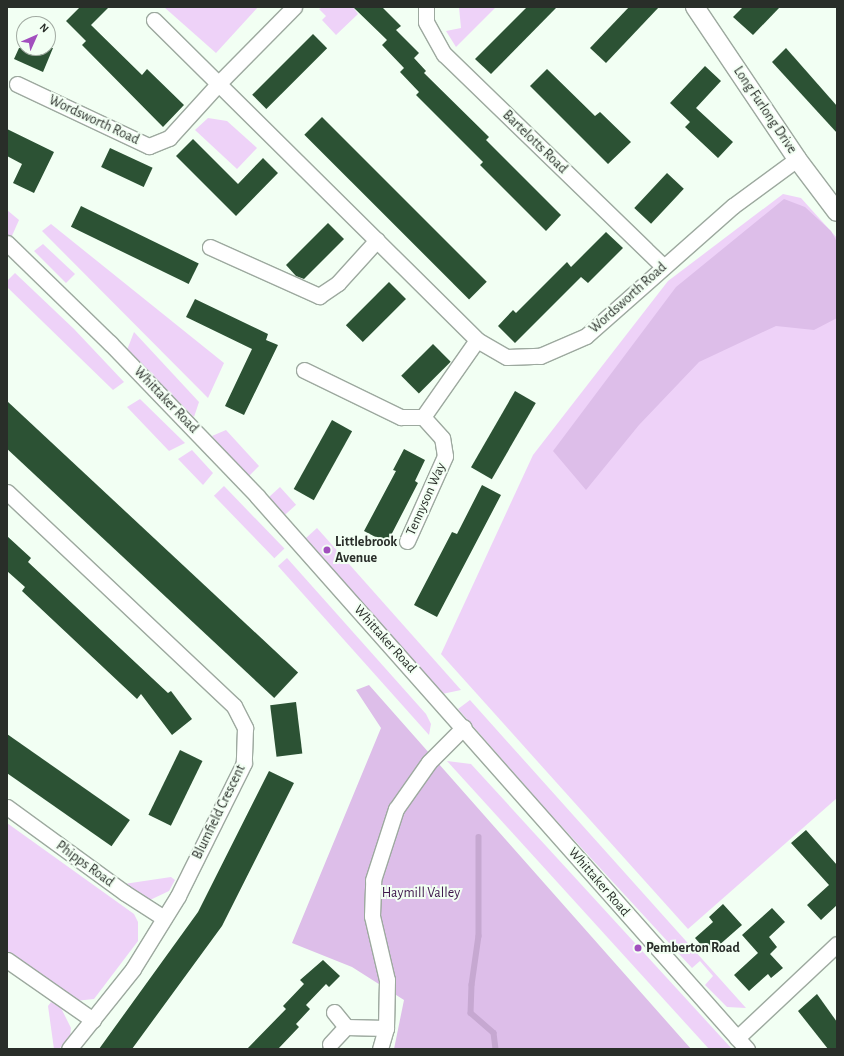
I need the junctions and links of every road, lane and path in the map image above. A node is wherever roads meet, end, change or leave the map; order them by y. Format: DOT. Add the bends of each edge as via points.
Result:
graph roads {
  1 [pos="294,7"];
  2 [pos="426,7"];
  3 [pos="694,7"];
  4 [pos="154,20"];
  5 [pos="218,82"];
  6 [pos="17,84"];
  7 [pos="797,159"];
  8 [pos="837,212"];
  9 [pos="377,240"];
  10 [pos="7,243"];
  11 [pos="210,247"];
  12 [pos="664,266"];
  13 [pos="477,340"];
  14 [pos="304,370"];
  15 [pos="423,416"];
  16 [pos="7,492"];
  17 [pos="407,541"];
  18 [pos="464,727"];
  19 [pos="7,807"];
  20 [pos="164,918"];
  21 [pos="837,944"];
  22 [pos="7,960"];
  23 [pos="334,1012"];
  24 [pos="93,1020"];
  25 [pos="346,1027"];
  26 [pos="386,1028"];
  27 [pos="737,1038"];
  28 [pos="330,1044"];
  29 [pos="69,1049"];
  30 [pos="380,1049"];
  31 [pos="747,1049"];
  1 -- 5 [label="street, Wordsworth Road"];
  2 -- 12 [label="street, Bartelotts Road" via="426,22 444,54"];
  3 -- 7 [label="street, Long Furlong Drive"];
  4 -- 5 [label="street, Wordsworth Road"];
  5 -- 6 [label="street, Wordsworth Road" via="169,138 149,146"];
  5 -- 9 [label="street, Wordsworth Road"];
  7 -- 8 [label="street, Long Furlong Drive"];
  7 -- 12 [label="street, Wordsworth Road" via="734,206"];
  9 -- 11 [label="street" via="338,283 319,296"];
  9 -- 13 [label="street, Wordsworth Road"];
  10 -- 18 [label="street, Whittaker Road" via="110,343 257,496"];
  12 -- 13 [label="street, Wordsworth Road" via="586,336 540,356 507,357"];
  13 -- 15 [label="street"];
  14 -- 15 [label="street" via="401,416"];
  15 -- 17 [label="street, Tennyson Way" via="442,438 445,456"];
  16 -- 20 [label="street, Blumfield Crescent" via="234,706 245,728 244,763"];
  18 -- 26 [label="street" via="429,762 396,809 373,880 372,916 387,980"];
  18 -- 27 [label="street, Whittaker Road"];
  19 -- 20 [label="street, Phipps Road" via="125,893"];
  20 -- 24 [label="street, Blumfield Crescent" via="133,969"];
  21 -- 27 [label="street"];
  22 -- 24 [label="street"];
  23 -- 25 [label="street"];
  24 -- 29 [label="street, Blumfield Crescent"];
  25 -- 26 [label="street"];
  25 -- 28 [label="street"];
  26 -- 30 [label="street"];
  27 -- 31 [label="street, Whittaker Road"];
}
